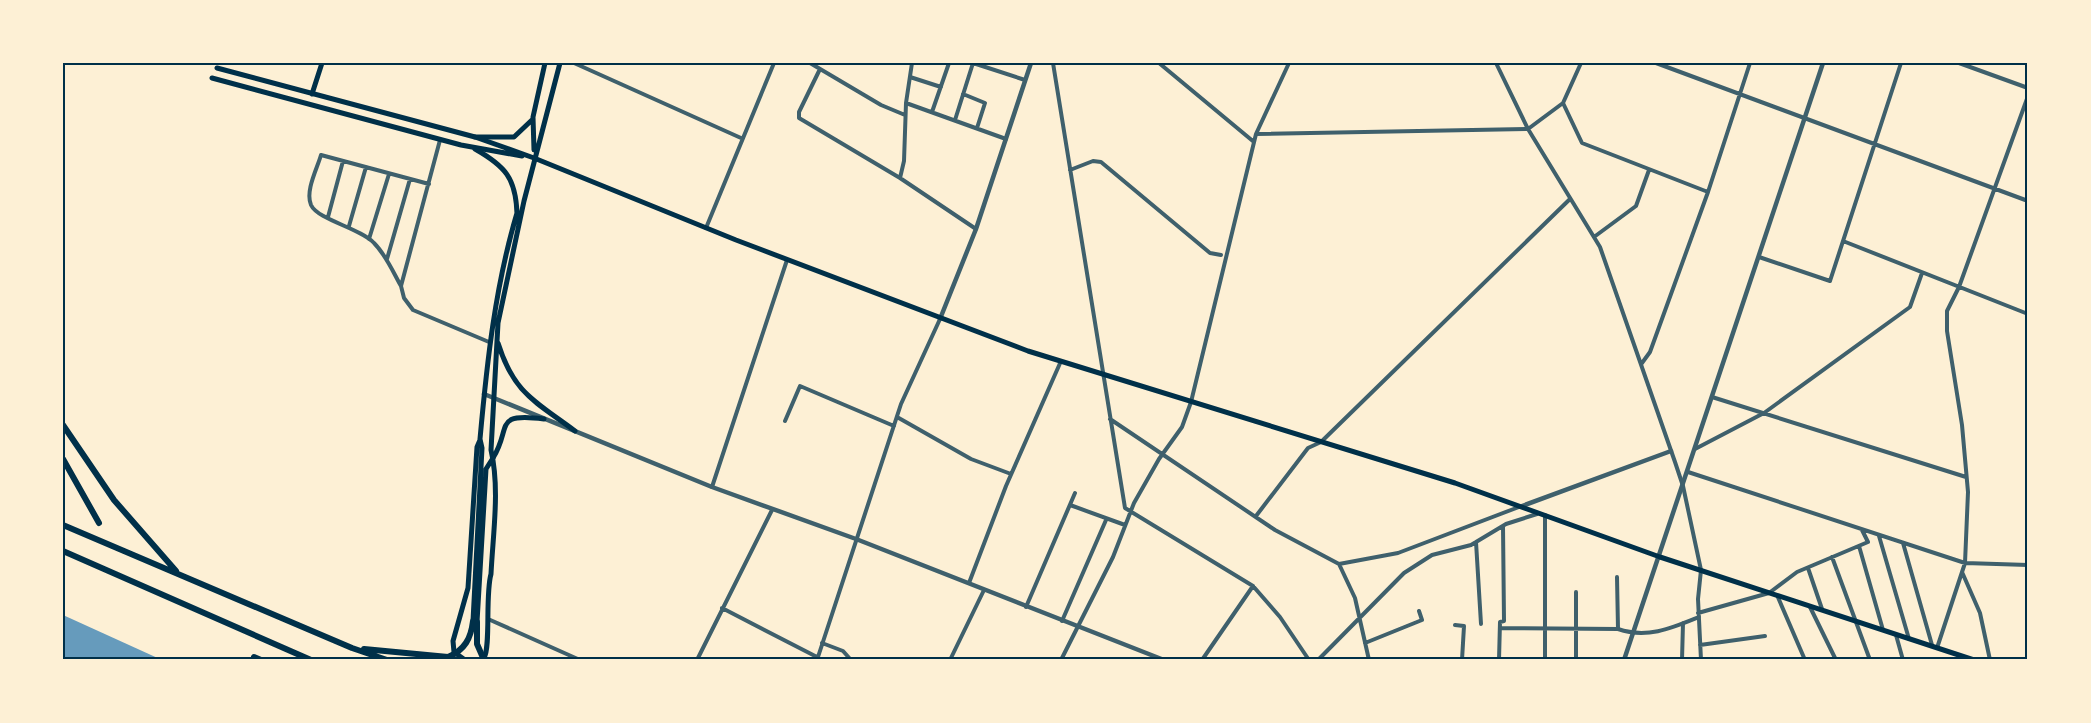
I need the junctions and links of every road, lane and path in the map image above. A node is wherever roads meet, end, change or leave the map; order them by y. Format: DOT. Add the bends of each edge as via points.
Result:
graph roads {
  1 [pos="322,63"];
  2 [pos="545,63"];
  3 [pos="560,63"];
  4 [pos="574,63"];
  5 [pos="774,63"];
  6 [pos="810,63"];
  7 [pos="912,63"];
  8 [pos="949,63"];
  9 [pos="973,63"];
  10 [pos="1031,63"];
  11 [pos="1053,63"];
  12 [pos="1160,63"];
  13 [pos="1289,63"];
  14 [pos="1496,63"];
  15 [pos="1581,63"];
  16 [pos="1656,63"];
  17 [pos="1750,63"];
  18 [pos="1823,63"];
  19 [pos="1901,63"];
  20 [pos="1959,63"];
  21 [pos="217,68"];
  22 [pos="820,69"];
  23 [pos="910,77"];
  24 [pos="212,78"];
  25 [pos="1025,80"];
  26 [pos="941,87"];
  27 [pos="2028,88"];
  28 [pos="312,94"];
  29 [pos="963,94"];
  30 [pos="1740,94"];
  31 [pos="2028,96"];
  32 [pos="906,103"];
  33 [pos="1563,103"];
  34 [pos="932,112"];
  35 [pos="905,115"];
  36 [pos="533,117"];
  37 [pos="1805,117"];
  38 [pos="955,120"];
  39 [pos="977,128"];
  40 [pos="1528,129"];
  41 [pos="1256,134"];
  42 [pos="475,137"];
  43 [pos="741,138"];
  44 [pos="1006,139"];
  45 [pos="440,140"];
  46 [pos="1254,142"];
  47 [pos="1875,143"];
  48 [pos="475,149"];
  49 [pos="534,158"];
  50 [pos="343,161"];
  51 [pos="366,167"];
  52 [pos="1070,170"];
  53 [pos="1649,170"];
  54 [pos="389,174"];
  55 [pos="900,178"];
  56 [pos="410,179"];
  57 [pos="429,184"];
  58 [pos="1995,189"];
  59 [pos="1708,192"];
  60 [pos="1570,199"];
  61 [pos="2028,201"];
  62 [pos="517,214"];
  63 [pos="328,217"];
  64 [pos="349,226"];
  65 [pos="706,228"];
  66 [pos="976,229"];
  67 [pos="1594,237"];
  68 [pos="369,239"];
  69 [pos="1843,241"];
  70 [pos="1221,255"];
  71 [pos="1759,257"];
  72 [pos="387,260"];
  73 [pos="787,260"];
  74 [pos="1922,273"];
  75 [pos="401,286"];
  76 [pos="1959,287"];
  77 [pos="2028,314"];
  78 [pos="940,319"];
  79 [pos="496,339"];
  80 [pos="489,342"];
  81 [pos="1061,361"];
  82 [pos="1641,364"];
  83 [pos="1102,374"];
  84 [pos="484,394"];
  85 [pos="1712,397"];
  86 [pos="494,398"];
  87 [pos="1191,402"];
  88 [pos="1764,414"];
  89 [pos="897,417"];
  90 [pos="544,419"];
  91 [pos="1110,419"];
  92 [pos="785,422"];
  93 [pos="63,425"];
  94 [pos="894,426"];
  95 [pos="575,431"];
  96 [pos="480,439"];
  97 [pos="1321,442"];
  98 [pos="1695,449"];
  99 [pos="1671,451"];
  100 [pos="1162,456"];
  101 [pos="493,458"];
  102 [pos="63,459"];
  103 [pos="1688,472"];
  104 [pos="1011,474"];
  105 [pos="1966,477"];
  106 [pos="483,479"];
  107 [pos="1683,486"];
  108 [pos="712,487"];
  109 [pos="1075,493"];
  110 [pos="1070,505"];
  111 [pos="1522,506"];
  112 [pos="772,510"];
  113 [pos="1131,511"];
  114 [pos="1542,514"];
  115 [pos="1256,516"];
  116 [pos="1106,520"];
  117 [pos="99,524"];
  118 [pos="63,525"];
  119 [pos="1125,525"];
  120 [pos="1503,526"];
  121 [pos="1862,529"];
  122 [pos="1879,535"];
  123 [pos="856,539"];
  124 [pos="1476,542"];
  125 [pos="1903,543"];
  126 [pos="1859,546"];
  127 [pos="63,551"];
  128 [pos="63,556"];
  129 [pos="1660,557"];
  130 [pos="1832,557"];
  131 [pos="85,561"];
  132 [pos="1965,563"];
  133 [pos="1339,564"];
  134 [pos="2028,565"];
  135 [pos="1808,568"];
  136 [pos="1701,570"];
  137 [pos="1962,571"];
  138 [pos="178,574"];
  139 [pos="1617,577"];
  140 [pos="969,584"];
  141 [pos="1253,586"];
  142 [pos="984,590"];
  143 [pos="1576,592"];
  144 [pos="1769,593"];
  145 [pos="1777,596"];
  146 [pos="1810,606"];
  147 [pos="1026,607"];
  148 [pos="722,608"];
  149 [pos="1823,610"];
  150 [pos="1419,611"];
  151 [pos="1698,615"];
  152 [pos="1360,618"];
  153 [pos="486,619"];
  154 [pos="475,622"];
  155 [pos="1062,622"];
  156 [pos="1857,622"];
  157 [pos="1683,623"];
  158 [pos="1480,624"];
  159 [pos="1455,625"];
  160 [pos="1077,628"];
  161 [pos="1500,628"];
  162 [pos="1545,628"];
  163 [pos="1576,629"];
  164 [pos="1618,629"];
  165 [pos="1883,630"];
  166 [pos="1633,634"];
  167 [pos="1896,634"];
  168 [pos="1765,636"];
  169 [pos="1909,639"];
  170 [pos="822,643"];
  171 [pos="1365,643"];
  172 [pos="1700,645"];
  173 [pos="1935,646"];
  174 [pos="352,648"];
  175 [pos="254,657"];
  176 [pos="817,659"];
  177 [pos="261,660"];
  178 [pos="311,660"];
  179 [pos="387,660"];
  180 [pos="465,660"];
  181 [pos="482,660"];
  182 [pos="580,660"];
  183 [pos="697,660"];
  184 [pos="851,660"];
  185 [pos="951,660"];
  186 [pos="1061,660"];
  187 [pos="1164,660"];
  188 [pos="1202,660"];
  189 [pos="1309,660"];
  190 [pos="1318,660"];
  191 [pos="1369,660"];
  192 [pos="1462,660"];
  193 [pos="1499,660"];
  194 [pos="1545,660"];
  195 [pos="1576,660"];
  196 [pos="1624,660"];
  197 [pos="1682,660"];
  198 [pos="1701,660"];
  199 [pos="1805,660"];
  200 [pos="1836,660"];
  201 [pos="1870,660"];
  202 [pos="1903,660"];
  203 [pos="1974,660"];
  204 [pos="1990,660"];
  1 -- 28 [label="main road"];
  2 -- 36 [label="main road"];
  3 -- 49 [label="main road"];
  4 -- 43 [label="street"];
  5 -- 43 [label="street"];
  6 -- 22 [label="street"];
  7 -- 23 [label="street"];
  8 -- 26 [label="street"];
  9 -- 25 [label="street"];
  9 -- 29 [label="street"];
  10 -- 25 [label="street"];
  11 -- 52 [label="street"];
  12 -- 46 [label="street"];
  13 -- 41 [label="street"];
  14 -- 40 [label="street"];
  15 -- 33 [label="street"];
  16 -- 30 [label="street"];
  17 -- 30 [label="street"];
  18 -- 37 [label="street"];
  19 -- 47 [label="street"];
  20 -- 27 [label="street"];
  21 -- 28 [label="main road"];
  22 -- 35 [label="street"];
  22 -- 55 [label="street" via="799,118"];
  23 -- 26 [label="street"];
  23 -- 32 [label="street"];
  24 -- 45 [label="main road"];
  25 -- 44 [label="street"];
  26 -- 34 [label="street"];
  28 -- 42 [label="main road"];
  29 -- 38 [label="street"];
  29 -- 39 [label="street" via="985,102"];
  30 -- 37 [label="street"];
  30 -- 59 [label="street"];
  31 -- 58 [label="street"];
  32 -- 34 [label="street"];
  32 -- 35 [label="street"];
  33 -- 40 [label="street"];
  33 -- 53 [label="street" via="1582,143"];
  34 -- 38 [label="street"];
  35 -- 55 [label="street"];
  36 -- 42 [label="main road" via="514,138"];
  36 -- 49 [label="main road"];
  37 -- 47 [label="street"];
  37 -- 71 [label="street"];
  38 -- 39 [label="street"];
  39 -- 44 [label="street"];
  40 -- 41 [label="street"];
  40 -- 60 [label="street"];
  41 -- 46 [label="street"];
  42 -- 49 [label="main road"];
  43 -- 65 [label="street"];
  44 -- 66 [label="street"];
  45 -- 48 [label="main road"];
  45 -- 57 [label="street"];
  46 -- 87 [label="street"];
  47 -- 58 [label="street"];
  47 -- 69 [label="street"];
  48 -- 49 [label="main road"];
  48 -- 62 [label="main road" via="507,173 517,200"];
  49 -- 62 [label="main road"];
  49 -- 65 [label="main road"];
  49 -- 79 [label="main road"];
  50 -- 51 [label="street"];
  50 -- 63 [label="street"];
  50 -- 63 [label="street" via="321,155 309,196 312,207"];
  51 -- 54 [label="street"];
  51 -- 64 [label="street"];
  52 -- 70 [label="street" via="1101,162 1210,253"];
  52 -- 83 [label="street"];
  53 -- 59 [label="street"];
  53 -- 67 [label="street" via="1636,206"];
  54 -- 56 [label="street"];
  54 -- 68 [label="street"];
  55 -- 66 [label="street"];
  56 -- 57 [label="street"];
  56 -- 72 [label="street"];
  57 -- 75 [label="street"];
  58 -- 61 [label="street"];
  58 -- 76 [label="street"];
  59 -- 82 [label="street" via="1650,352"];
  60 -- 67 [label="street"];
  60 -- 97 [label="street"];
  62 -- 80 [label="main road" via="502,264"];
  63 -- 64 [label="street"];
  64 -- 68 [label="street"];
  65 -- 73 [label="main road"];
  66 -- 78 [label="street"];
  67 -- 82 [label="street"];
  68 -- 72 [label="street"];
  69 -- 71 [label="street" via="1830,281"];
  69 -- 74 [label="street"];
  71 -- 85 [label="street"];
  72 -- 75 [label="street"];
  73 -- 78 [label="main road"];
  73 -- 108 [label="street"];
  74 -- 76 [label="street"];
  74 -- 88 [label="street" via="1910,307"];
  75 -- 80 [label="street" via="413,310"];
  76 -- 77 [label="street"];
  76 -- 105 [label="street" via="1947,311 1947,331"];
  78 -- 81 [label="main road"];
  78 -- 89 [label="street"];
  79 -- 86 [label="main road"];
  79 -- 95 [label="main road" via="512,378 523,393"];
  80 -- 84 [label="main road"];
  81 -- 83 [label="main road"];
  81 -- 104 [label="street"];
  82 -- 99 [label="street"];
  83 -- 87 [label="main road"];
  83 -- 91 [label="street"];
  84 -- 86 [label="street"];
  84 -- 96 [label="main road"];
  85 -- 88 [label="street"];
  85 -- 98 [label="street"];
  86 -- 90 [label="street"];
  86 -- 101 [label="main road"];
  87 -- 97 [label="main road"];
  87 -- 100 [label="street" via="1182,427"];
  88 -- 98 [label="street"];
  88 -- 105 [label="street"];
  89 -- 94 [label="street"];
  89 -- 104 [label="street" via="971,459"];
  90 -- 95 [label="street"];
  90 -- 101 [label="main road" via="522,416 510,421 501,433"];
  91 -- 100 [label="street"];
  91 -- 113 [label="street" via="1125,508"];
  92 -- 94 [label="street" via="800,387"];
  93 -- 138 [label="highway" via="114,500"];
  94 -- 123 [label="street"];
  95 -- 108 [label="street"];
  96 -- 106 [label="main road"];
  96 -- 180 [label="main road" via="468,588 453,641 454,652"];
  97 -- 111 [label="main road"];
  97 -- 115 [label="street" via="1308,448"];
  98 -- 103 [label="street"];
  99 -- 107 [label="street"];
  99 -- 111 [label="street"];
  100 -- 113 [label="street"];
  100 -- 115 [label="street"];
  101 -- 106 [label="main road"];
  101 -- 153 [label="main road" via="496,486"];
  102 -- 117 [label="highway"];
  103 -- 107 [label="street"];
  103 -- 121 [label="street"];
  104 -- 140 [label="street"];
  105 -- 132 [label="street"];
  106 -- 154 [label="main road"];
  107 -- 129 [label="street"];
  107 -- 136 [label="street"];
  108 -- 112 [label="street"];
  109 -- 110 [label="street"];
  110 -- 116 [label="street"];
  110 -- 147 [label="street"];
  111 -- 114 [label="main road"];
  111 -- 133 [label="street" via="1398,553"];
  112 -- 123 [label="street"];
  112 -- 148 [label="street"];
  113 -- 119 [label="street"];
  113 -- 141 [label="street"];
  114 -- 120 [label="street"];
  114 -- 129 [label="main road"];
  114 -- 162 [label="street"];
  115 -- 133 [label="street"];
  116 -- 119 [label="street"];
  116 -- 155 [label="street"];
  118 -- 138 [label="highway"];
  119 -- 160 [label="street"];
  120 -- 124 [label="street"];
  120 -- 161 [label="street" via="1504,621"];
  121 -- 122 [label="street"];
  121 -- 126 [label="street" via="1868,542"];
  122 -- 125 [label="street"];
  122 -- 169 [label="street"];
  123 -- 140 [label="street"];
  123 -- 170 [label="street"];
  124 -- 152 [label="street" via="1432,555 1404,573"];
  124 -- 158 [label="street"];
  125 -- 132 [label="street"];
  125 -- 173 [label="street"];
  126 -- 130 [label="street"];
  126 -- 165 [label="street"];
  127 -- 131 [label="highway"];
  128 -- 131 [label="highway"];
  129 -- 136 [label="main road"];
  129 -- 166 [label="street"];
  130 -- 135 [label="street"];
  130 -- 156 [label="street"];
  131 -- 178 [label="highway"];
  132 -- 134 [label="street"];
  132 -- 137 [label="street"];
  133 -- 152 [label="street"];
  135 -- 144 [label="street"];
  135 -- 149 [label="street"];
  136 -- 144 [label="main road"];
  136 -- 151 [label="street"];
  137 -- 173 [label="street"];
  137 -- 204 [label="street" via="1980,613"];
  138 -- 174 [label="highway"];
  139 -- 164 [label="street"];
  140 -- 142 [label="street"];
  141 -- 188 [label="street"];
  141 -- 189 [label="street"];
  142 -- 147 [label="street"];
  142 -- 185 [label="street"];
  143 -- 163 [label="street"];
  144 -- 145 [label="main road"];
  144 -- 151 [label="street"];
  145 -- 146 [label="main road"];
  145 -- 199 [label="street"];
  146 -- 149 [label="main road"];
  146 -- 200 [label="street"];
  147 -- 155 [label="street"];
  148 -- 176 [label="street"];
  148 -- 183 [label="street"];
  149 -- 156 [label="main road"];
  150 -- 171 [label="street" via="1422,620"];
  151 -- 157 [label="street"];
  151 -- 172 [label="street"];
  152 -- 171 [label="street"];
  152 -- 190 [label="street"];
  153 -- 181 [label="main road" via="487,654"];
  153 -- 182 [label="street"];
  154 -- 174 [label="highway" via="469,639 448,657"];
  154 -- 181 [label="highway"];
  155 -- 160 [label="street"];
  156 -- 165 [label="main road"];
  156 -- 201 [label="street"];
  157 -- 166 [label="street" via="1664,631"];
  157 -- 197 [label="street"];
  159 -- 192 [label="street" via="1464,626"];
  160 -- 186 [label="street"];
  160 -- 187 [label="street"];
  161 -- 162 [label="street"];
  161 -- 193 [label="street"];
  162 -- 163 [label="street"];
  162 -- 194 [label="street"];
  163 -- 164 [label="street"];
  163 -- 195 [label="street"];
  164 -- 166 [label="street"];
  165 -- 167 [label="main road"];
  166 -- 196 [label="street"];
  167 -- 169 [label="main road"];
  167 -- 202 [label="street"];
  168 -- 172 [label="street"];
  169 -- 173 [label="main road"];
  170 -- 176 [label="street"];
  170 -- 184 [label="street" via="843,651"];
  171 -- 191 [label="street"];
  172 -- 198 [label="street"];
  173 -- 203 [label="main road"];
  174 -- 179 [label="highway"];
  175 -- 177 [label="highway"];
}
